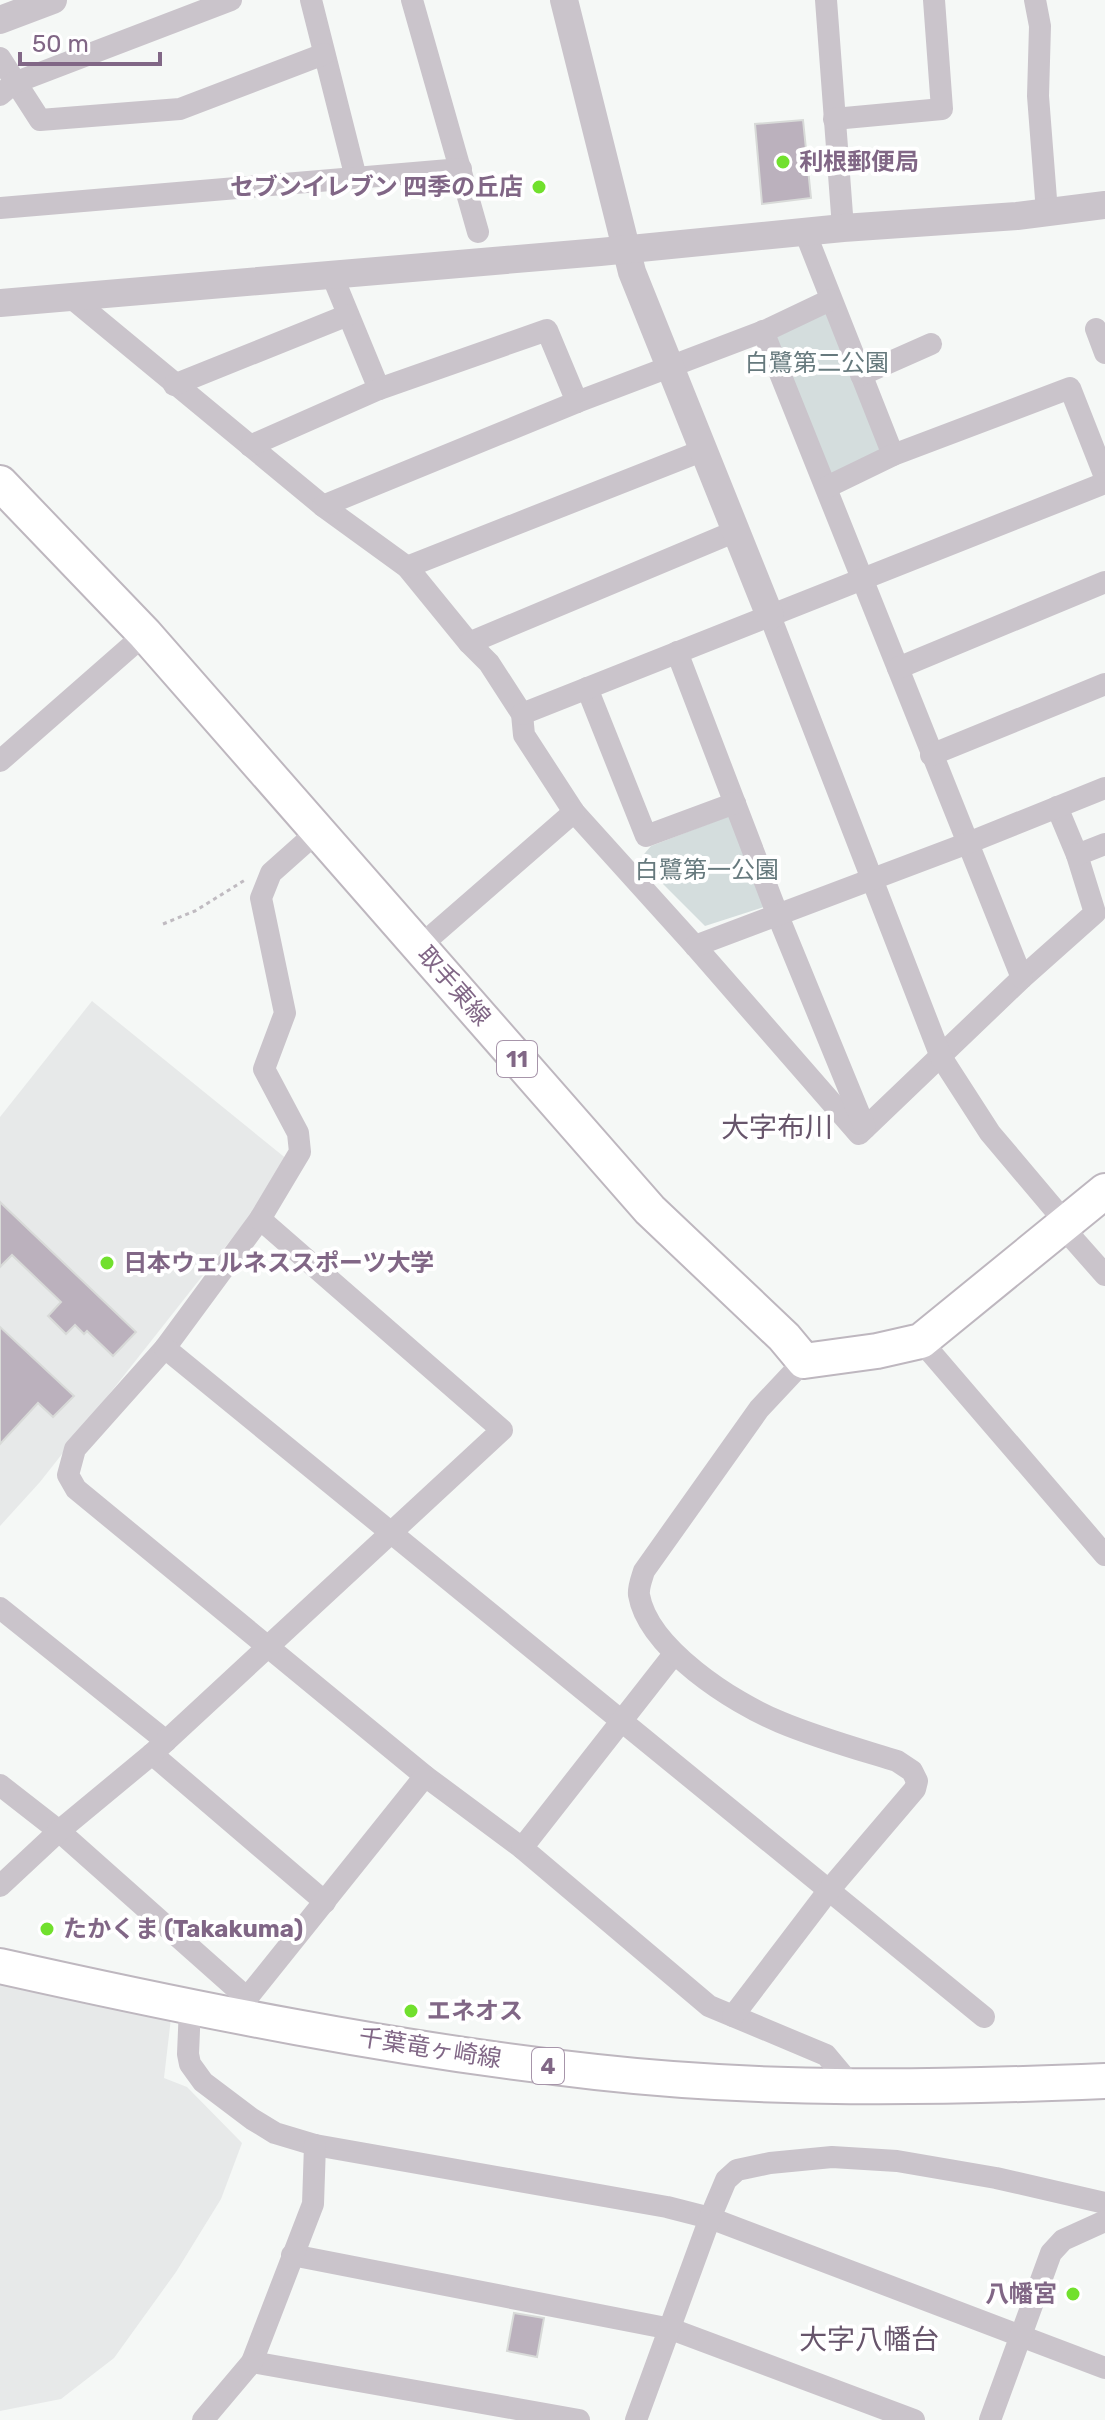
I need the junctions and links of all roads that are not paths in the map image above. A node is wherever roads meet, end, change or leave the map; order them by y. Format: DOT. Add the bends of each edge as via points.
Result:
graph roads {
  1 [pos="53,0"];
  2 [pos="231,0"];
  3 [pos="311,0"];
  4 [pos="412,0"];
  5 [pos="564,0"];
  6 [pos="826,0"];
  7 [pos="934,0"];
  8 [pos="1035,0"];
  9 [pos="0,20"];
  10 [pos="324,54"];
  11 [pos="0,58"];
  12 [pos="7,89"];
  13 [pos="834,119"];
  14 [pos="461,169"];
  15 [pos="356,178"];
  16 [pos="1105,205"];
  17 [pos="0,208"];
  18 [pos="1047,212"];
  19 [pos="843,228"];
  20 [pos="478,232"];
  21 [pos="805,232"];
  22 [pos="625,250"];
  23 [pos="332,275"];
  24 [pos="68,295"];
  25 [pos="830,300"];
  26 [pos="0,303"];
  27 [pos="348,315"];
  28 [pos="1096,329"];
  29 [pos="763,331"];
  30 [pos="931,344"];
  31 [pos="1105,353"];
  32 [pos="668,367"];
  33 [pos="861,375"];
  34 [pos="174,385"];
  35 [pos="379,389"];
  36 [pos="577,402"];
  37 [pos="250,446"];
  38 [pos="704,450"];
  39 [pos="893,455"];
  40 [pos="1105,480"];
  41 [pos="0,483"];
  42 [pos="827,487"];
  43 [pos="323,506"];
  44 [pos="736,531"];
  45 [pos="407,567"];
  46 [pos="864,579"];
  47 [pos="1105,582"];
  48 [pos="770,616"];
  49 [pos="145,634"];
  50 [pos="469,643"];
  51 [pos="677,652"];
  52 [pos="898,668"];
  53 [pos="1105,684"];
  54 [pos="587,688"];
  55 [pos="522,714"];
  56 [pos="931,755"];
  57 [pos="0,761"];
  58 [pos="1105,788"];
  59 [pos="735,803"];
  60 [pos="1057,807"];
  61 [pos="574,812"];
  62 [pos="317,832"];
  63 [pos="968,843"];
  64 [pos="1105,844"];
  65 [pos="1077,855"];
  66 [pos="874,879"];
  67 [pos="778,916"];
  68 [pos="695,946"];
  69 [pos="419,947"];
  70 [pos="1022,978"];
  71 [pos="941,1057"];
  72 [pos="865,1128"];
  73 [pos="1105,1191"];
  74 [pos="260,1219"];
  75 [pos="1064,1222"];
  76 [pos="1105,1275"];
  77 [pos="921,1341"];
  78 [pos="165,1348"];
  79 [pos="804,1361"];
  80 [pos="391,1532"];
  81 [pos="1101,1541"];
  82 [pos="0,1608"];
  83 [pos="268,1645"];
  84 [pos="674,1654"];
  85 [pos="622,1721"];
  86 [pos="159,1747"];
  87 [pos="425,1776"];
  88 [pos="0,1785"];
  89 [pos="59,1831"];
  90 [pos="522,1848"];
  91 [pos="0,1886"];
  92 [pos="829,1890"];
  93 [pos="325,1902"];
  94 [pos="0,1966"];
  95 [pos="190,2007"];
  96 [pos="247,2008"];
  97 [pos="733,2016"];
  98 [pos="984,2017"];
  99 [pos="1105,2081"];
  100 [pos="852,2086"];
  101 [pos="315,2145"];
  102 [pos="1105,2203"];
  103 [pos="710,2218"];
  104 [pos="1105,2221"];
  105 [pos="292,2255"];
  106 [pos="671,2329"];
  107 [pos="1020,2336"];
  108 [pos="252,2362"];
  109 [pos="1105,2368"];
  110 [pos="203,2420"];
  111 [pos="579,2420"];
  112 [pos="636,2420"];
  113 [pos="914,2420"];
  114 [pos="990,2420"];
  1 -- 9 [label="street"];
  2 -- 12 [label="street"];
  3 -- 10 [label="street"];
  4 -- 14 [label="street"];
  5 -- 22 [label="street"];
  6 -- 13 [label="street"];
  7 -- 13 [label="street" via="942,109"];
  8 -- 18 [label="street"];
  10 -- 12 [label="street" via="180,109 40,120"];
  10 -- 15 [label="street"];
  11 -- 12 [label="street"];
  13 -- 19 [label="street"];
  14 -- 15 [label="street"];
  14 -- 20 [label="street"];
  15 -- 17 [label="street"];
  16 -- 18 [label="street"];
  18 -- 19 [label="street"];
  19 -- 21 [label="street"];
  21 -- 22 [label="street"];
  21 -- 25 [label="street"];
  22 -- 23 [label="street"];
  22 -- 32 [label="street"];
  23 -- 24 [label="street"];
  23 -- 27 [label="street"];
  24 -- 26 [label="street"];
  24 -- 34 [label="street"];
  25 -- 29 [label="street"];
  25 -- 33 [label="street"];
  27 -- 34 [label="street"];
  27 -- 35 [label="street"];
  28 -- 31 [label="street"];
  29 -- 32 [label="street"];
  29 -- 42 [label="street"];
  30 -- 33 [label="street"];
  32 -- 36 [label="street"];
  32 -- 38 [label="street"];
  33 -- 39 [label="street"];
  34 -- 37 [label="street"];
  35 -- 36 [label="street" via="547,330"];
  35 -- 37 [label="street"];
  36 -- 43 [label="street"];
  37 -- 43 [label="street"];
  38 -- 44 [label="street"];
  38 -- 45 [label="street"];
  39 -- 40 [label="street" via="1070,388"];
  39 -- 42 [label="street"];
  40 -- 46 [label="street"];
  41 -- 49 [label="main road, 取手東線 / 11"];
  42 -- 46 [label="street"];
  43 -- 45 [label="street"];
  44 -- 48 [label="street"];
  44 -- 50 [label="street"];
  45 -- 50 [label="street"];
  46 -- 48 [label="street"];
  46 -- 52 [label="street"];
  47 -- 52 [label="street"];
  48 -- 51 [label="street"];
  48 -- 66 [label="street"];
  49 -- 57 [label="street"];
  49 -- 62 [label="main road, 取手東線 / 11"];
  50 -- 55 [label="street" via="489,663"];
  51 -- 54 [label="street"];
  51 -- 59 [label="street"];
  52 -- 56 [label="street"];
  53 -- 56 [label="street"];
  54 -- 55 [label="street"];
  54 -- 59 [label="street" via="646,836"];
  55 -- 61 [label="street" via="524,735"];
  56 -- 63 [label="street"];
  58 -- 60 [label="street"];
  59 -- 67 [label="street"];
  60 -- 63 [label="street"];
  60 -- 65 [label="street"];
  61 -- 68 [label="street"];
  61 -- 69 [label="street"];
  62 -- 69 [label="main road, 取手東線 / 11"];
  62 -- 74 [label="street" via="271,873 261,898 285,1013 264,1069 298,1133 300,1152"];
  63 -- 66 [label="street"];
  63 -- 70 [label="street"];
  64 -- 65 [label="street"];
  65 -- 70 [label="street" via="1095,913"];
  66 -- 67 [label="street"];
  66 -- 71 [label="street"];
  67 -- 68 [label="street"];
  67 -- 72 [label="street"];
  68 -- 72 [label="street" via="859,1134"];
  69 -- 79 [label="main road, 取手東線 / 11" via="650,1210"];
  70 -- 71 [label="street"];
  71 -- 72 [label="street"];
  71 -- 75 [label="street" via="990,1133"];
  73 -- 75 [label="main road"];
  74 -- 78 [label="street"];
  74 -- 80 [label="street" via="502,1430"];
  75 -- 76 [label="street"];
  75 -- 77 [label="main road"];
  77 -- 79 [label="main road"];
  77 -- 81 [label="street"];
  78 -- 80 [label="street"];
  78 -- 83 [label="street" via="75,1449 68,1475 76,1489"];
  79 -- 84 [label="street" via="759,1409 644,1571 638,1591 644,1614"];
  80 -- 83 [label="street"];
  80 -- 85 [label="street"];
  82 -- 86 [label="street"];
  83 -- 86 [label="street"];
  83 -- 87 [label="street"];
  84 -- 85 [label="street"];
  84 -- 92 [label="street" via="777,1721 897,1761 912,1771 915,1789"];
  85 -- 90 [label="street"];
  85 -- 92 [label="street"];
  86 -- 89 [label="street"];
  86 -- 93 [label="street"];
  87 -- 90 [label="street"];
  87 -- 93 [label="street"];
  88 -- 89 [label="street"];
  89 -- 91 [label="street"];
  89 -- 96 [label="street"];
  90 -- 97 [label="street" via="709,2006"];
  92 -- 97 [label="street"];
  92 -- 98 [label="street"];
  93 -- 96 [label="street"];
  94 -- 95 [label="main road, 千葉竜ヶ崎線 / 4"];
  95 -- 96 [label="main road, 千葉竜ヶ崎線 / 4"];
  95 -- 101 [label="street" via="188,2054 203,2082 275,2133"];
  96 -- 100 [label="main road, 千葉竜ヶ崎線 / 4" via="410,2046 598,2072"];
  97 -- 100 [label="street" via="826,2055"];
  99 -- 100 [label="main road, 千葉竜ヶ崎線 / 4"];
  101 -- 103 [label="street"];
  101 -- 105 [label="street" via="313,2204"];
  102 -- 103 [label="street" via="897,2161 832,2157 737,2170 726,2180"];
  103 -- 106 [label="street"];
  103 -- 107 [label="street"];
  104 -- 107 [label="street" via="1063,2240 1051,2253"];
  105 -- 106 [label="street"];
  105 -- 108 [label="street"];
  106 -- 112 [label="street"];
  106 -- 113 [label="street"];
  107 -- 109 [label="street"];
  107 -- 114 [label="street"];
  108 -- 110 [label="street"];
  108 -- 111 [label="street"];
}
